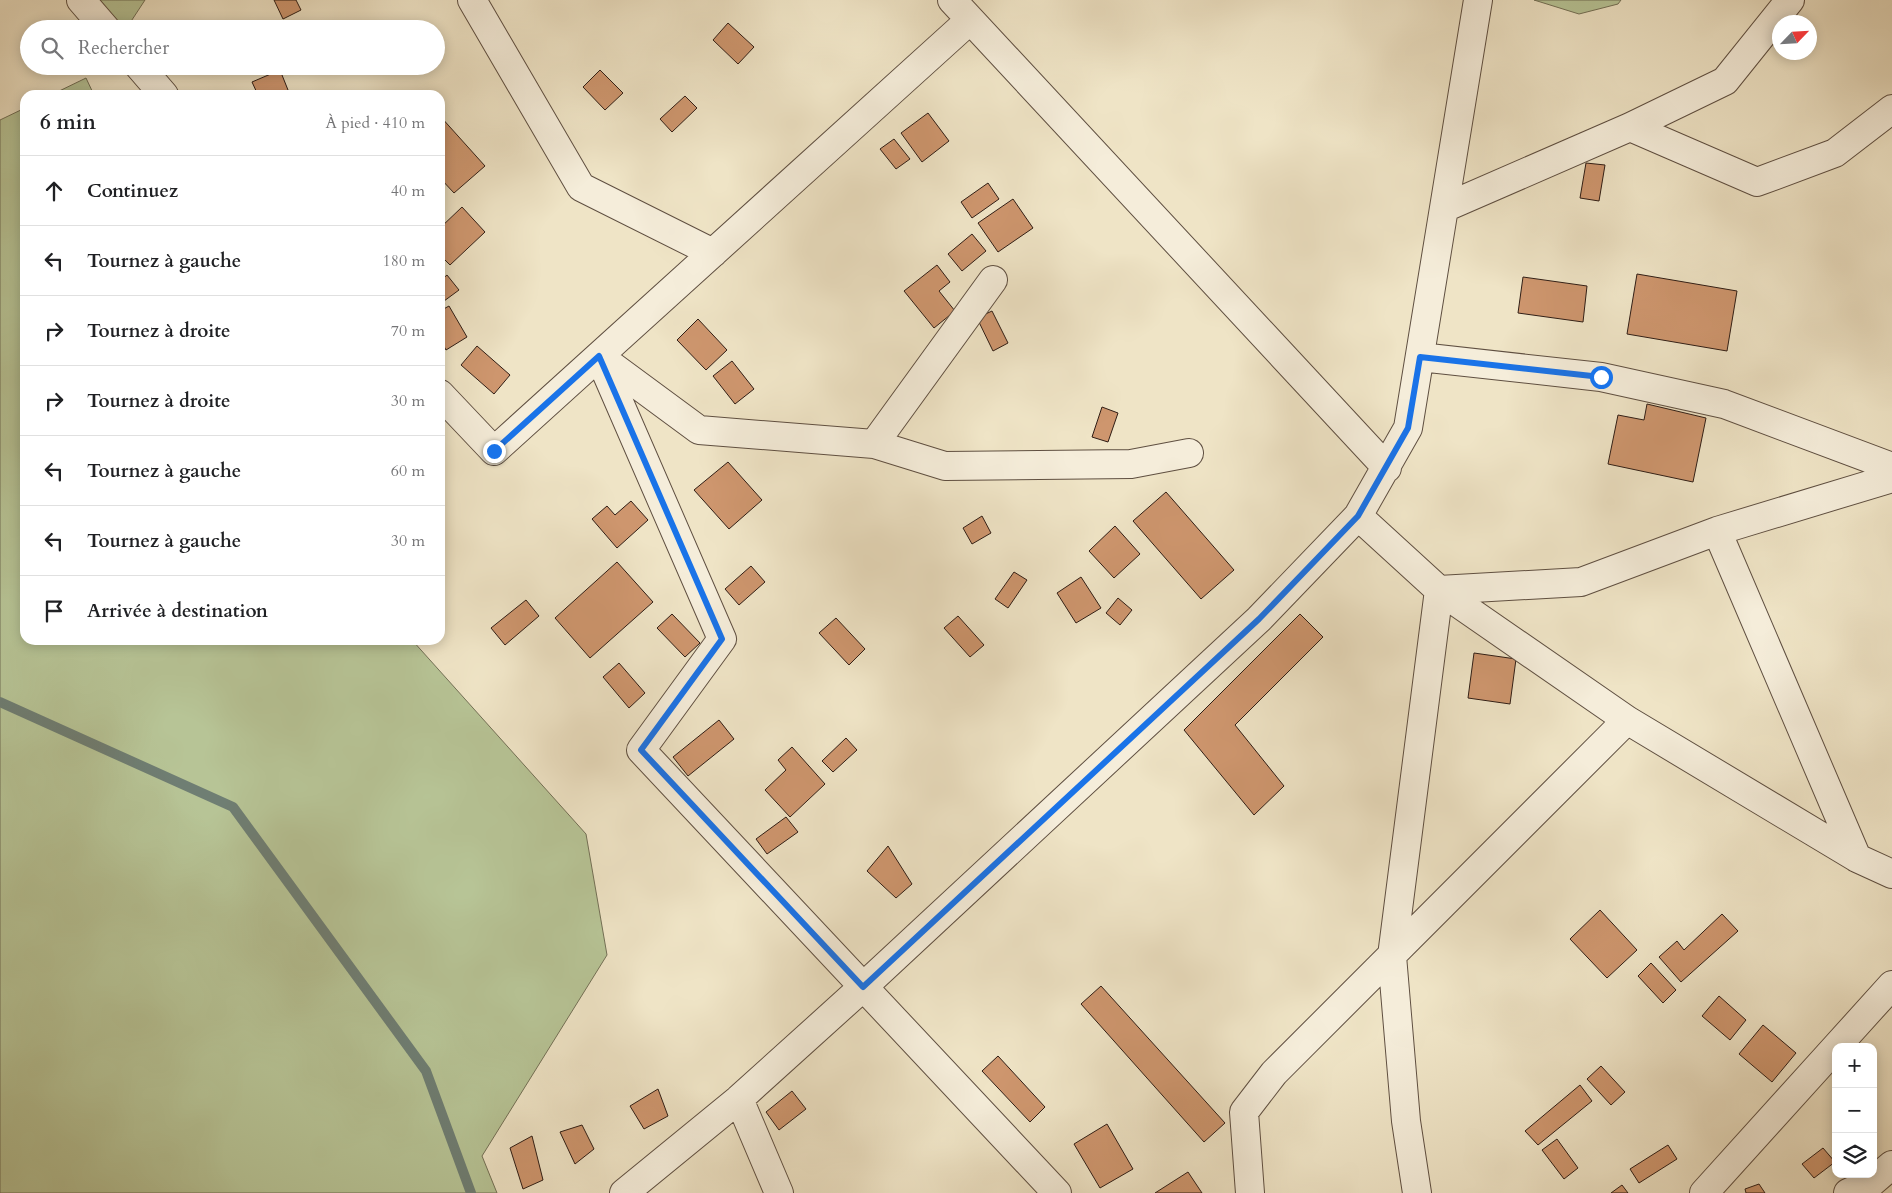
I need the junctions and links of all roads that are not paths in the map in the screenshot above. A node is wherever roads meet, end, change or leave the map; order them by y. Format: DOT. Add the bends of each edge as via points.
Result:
graph roads {
  1 [pos="81,0"];
  2 [pos="472,0"];
  3 [pos="952,0"];
  4 [pos="1478,0"];
  5 [pos="1790,0"];
  6 [pos="98,20"];
  7 [pos="970,20"];
  8 [pos="147,75"];
  9 [pos="160,90"];
  10 [pos="1892,110"];
  11 [pos="1630,127"];
  12 [pos="1444,208"];
  13 [pos="713,253"];
  14 [pos="993,280"];
  15 [pos="599,356"];
  16 [pos="1420,357"];
  17 [pos="445,399"];
  18 [pos="874,444"];
  19 [pos="1189,453"];
  20 [pos="1892,466"];
  21 [pos="1387,468"];
  22 [pos="1892,478"];
  23 [pos="1358,516"];
  24 [pos="1717,531"];
  25 [pos="1439,590"];
  26 [pos="1627,720"];
  27 [pos="1857,858"];
  28 [pos="1892,874"];
  29 [pos="1392,956"];
  30 [pos="1892,985"];
  31 [pos="863,987"];
  32 [pos="1840,1043"];
  33 [pos="1832,1052"];
  34 [pos="738,1099"];
  35 [pos="1892,1166"];
  36 [pos="1718,1188"];
  37 [pos="624,1193"];
  38 [pos="779,1193"];
  39 [pos="1057,1193"];
  40 [pos="1250,1193"];
  41 [pos="1417,1193"];
  42 [pos="1848,1193"];
  1 -- 6 [label="street"];
  2 -- 13 [label="street" via="581,187"];
  3 -- 7 [label="street"];
  4 -- 12 [label="street"];
  5 -- 11 [label="street" via="1725,81"];
  7 -- 13 [label="street"];
  7 -- 21 [label="street"];
  8 -- 9 [label="street"];
  10 -- 11 [label="street" via="1835,153 1757,182"];
  11 -- 12 [label="street"];
  12 -- 16 [label="street"];
  13 -- 15 [label="street"];
  14 -- 18 [label="street"];
  15 -- 17 [label="street" via="494,451"];
  15 -- 18 [label="street" via="699,430"];
  15 -- 31 [label="street" via="722,639 641,750"];
  16 -- 20 [label="street" via="1601,377 1724,404"];
  16 -- 21 [label="street" via="1408,428"];
  18 -- 19 [label="street" via="945,466 1131,464"];
  21 -- 23 [label="street"];
  22 -- 24 [label="street"];
  23 -- 25 [label="street"];
  23 -- 31 [label="street" via="1259,619"];
  24 -- 25 [label="street" via="1581,582"];
  24 -- 27 [label="street"];
  25 -- 26 [label="street"];
  25 -- 29 [label="street"];
  26 -- 27 [label="street"];
  26 -- 29 [label="street"];
  27 -- 28 [label="street"];
  29 -- 40 [label="street" via="1274,1073 1244,1112"];
  29 -- 41 [label="street" via="1406,1121"];
  30 -- 32 [label="street"];
  31 -- 34 [label="street"];
  31 -- 39 [label="street"];
  33 -- 36 [label="street"];
  34 -- 37 [label="street"];
  34 -- 38 [label="street"];
  35 -- 42 [label="street" via="1872,1182"];
}
